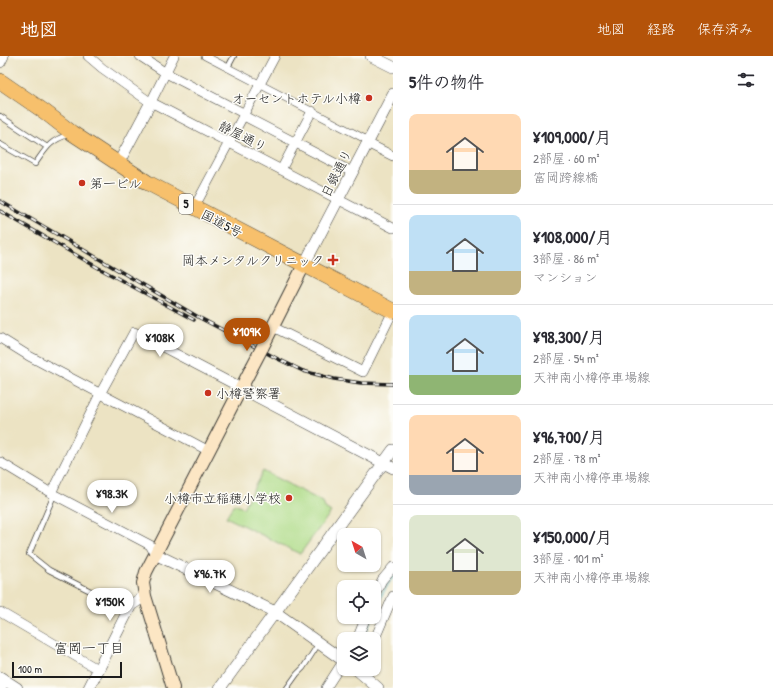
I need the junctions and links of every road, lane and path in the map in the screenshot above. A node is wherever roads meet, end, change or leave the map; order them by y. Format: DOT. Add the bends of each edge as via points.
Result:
graph roads {
  1 [pos="3,56"];
  2 [pos="88,56"];
  3 [pos="140,56"];
  4 [pos="174,56"];
  5 [pos="205,56"];
  6 [pos="234,56"];
  7 [pos="275,56"];
  8 [pos="371,56"];
  9 [pos="0,62"];
  10 [pos="228,67"];
  11 [pos="393,67"];
  12 [pos="166,73"];
  13 [pos="0,81"];
  14 [pos="260,84"];
  15 [pos="393,94"];
  16 [pos="151,102"];
  17 [pos="312,111"];
  18 [pos="244,115"];
  19 [pos="0,116"];
  20 [pos="72,133"];
  21 [pos="368,142"];
  22 [pos="295,143"];
  23 [pos="0,144"];
  24 [pos="229,144"];
  25 [pos="47,147"];
  26 [pos="393,156"];
  27 [pos="118,164"];
  28 [pos="281,170"];
  29 [pos="352,172"];
  30 [pos="339,199"];
  31 [pos="194,208"];
  32 [pos="393,228"];
  33 [pos="304,265"];
  34 [pos="393,311"];
  35 [pos="273,327"];
  36 [pos="0,338"];
  37 [pos="241,388"];
  38 [pos="100,394"];
  39 [pos="393,450"];
  40 [pos="209,451"];
  41 [pos="0,462"];
  42 [pos="388,465"];
  43 [pos="52,494"];
  44 [pos="156,554"];
  45 [pos="393,567"];
  46 [pos="381,582"];
  47 [pos="145,596"];
  48 [pos="393,596"];
  49 [pos="128,610"];
  50 [pos="0,612"];
  51 [pos="275,612"];
  52 [pos="378,632"];
  53 [pos="319,643"];
  54 [pos="337,655"];
  55 [pos="99,670"];
  56 [pos="337,671"];
  57 [pos="367,676"];
  58 [pos="2,682"];
  59 [pos="17,688"];
  60 [pos="89,688"];
  61 [pos="174,688"];
  62 [pos="221,688"];
  63 [pos="287,688"];
  64 [pos="326,688"];
  65 [pos="378,688"];
  1 -- 9 [label="street"];
  2 -- 16 [label="street, 静屋通り"];
  3 -- 12 [label="street"];
  4 -- 12 [label="street"];
  5 -- 10 [label="street"];
  6 -- 10 [label="lane"];
  7 -- 14 [label="street"];
  8 -- 11 [label="street"];
  10 -- 14 [label="street"];
  12 -- 16 [label="street"];
  12 -- 18 [label="street"];
  13 -- 20 [label="highway, 国道5号 / 5"];
  14 -- 17 [label="street"];
  14 -- 18 [label="street"];
  15 -- 21 [label="street, 日銀通り"];
  16 -- 24 [label="street, 静屋通り"];
  16 -- 27 [label="street"];
  17 -- 21 [label="street"];
  17 -- 22 [label="street"];
  18 -- 22 [label="street"];
  18 -- 24 [label="street"];
  19 -- 25 [label="lane"];
  20 -- 25 [label="lane" via="56,139"];
  20 -- 27 [label="highway, 国道5号 / 5"];
  21 -- 26 [label="street"];
  21 -- 29 [label="street, 日銀通り"];
  22 -- 28 [label="street"];
  22 -- 29 [label="street"];
  23 -- 25 [label="lane" via="35,164"];
  24 -- 28 [label="street, 静屋通り"];
  24 -- 31 [label="street"];
  27 -- 31 [label="highway, 国道5号 / 5"];
  28 -- 30 [label="street, 静屋通り"];
  29 -- 30 [label="street, 日銀通り"];
  30 -- 32 [label="street, 静屋通り"];
  30 -- 33 [label="street, 日銀通り"];
  31 -- 33 [label="highway, 国道5号 / 5"];
  33 -- 34 [label="highway, 国道5号 / 5"];
  33 -- 35 [label="main road"];
  34 -- 35 [label="street" via="362,372"];
  35 -- 37 [label="main road, bridge"];
  36 -- 38 [label="street"];
  37 -- 38 [label="street" via="134,332"];
  37 -- 40 [label="main road"];
  37 -- 42 [label="street"];
  38 -- 40 [label="street"];
  38 -- 43 [label="street"];
  39 -- 42 [label="street"];
  40 -- 44 [label="main road"];
  41 -- 43 [label="street"];
  42 -- 51 [label="street"];
  43 -- 44 [label="street" via="150,545"];
  43 -- 49 [label="lane" via="29,554 49,570"];
  44 -- 47 [label="main road" via="145,578"];
  44 -- 51 [label="street"];
  45 -- 46 [label="street"];
  47 -- 49 [label="street"];
  47 -- 61 [label="main road"];
  48 -- 52 [label="street"];
  49 -- 55 [label="street"];
  50 -- 55 [label="street"];
  51 -- 53 [label="street"];
  51 -- 62 [label="street"];
  53 -- 54 [label="street"];
  53 -- 63 [label="lane"];
  55 -- 60 [label="street"];
  56 -- 64 [label="street"];
  57 -- 65 [label="street"];
  58 -- 59 [label="street"];
}
